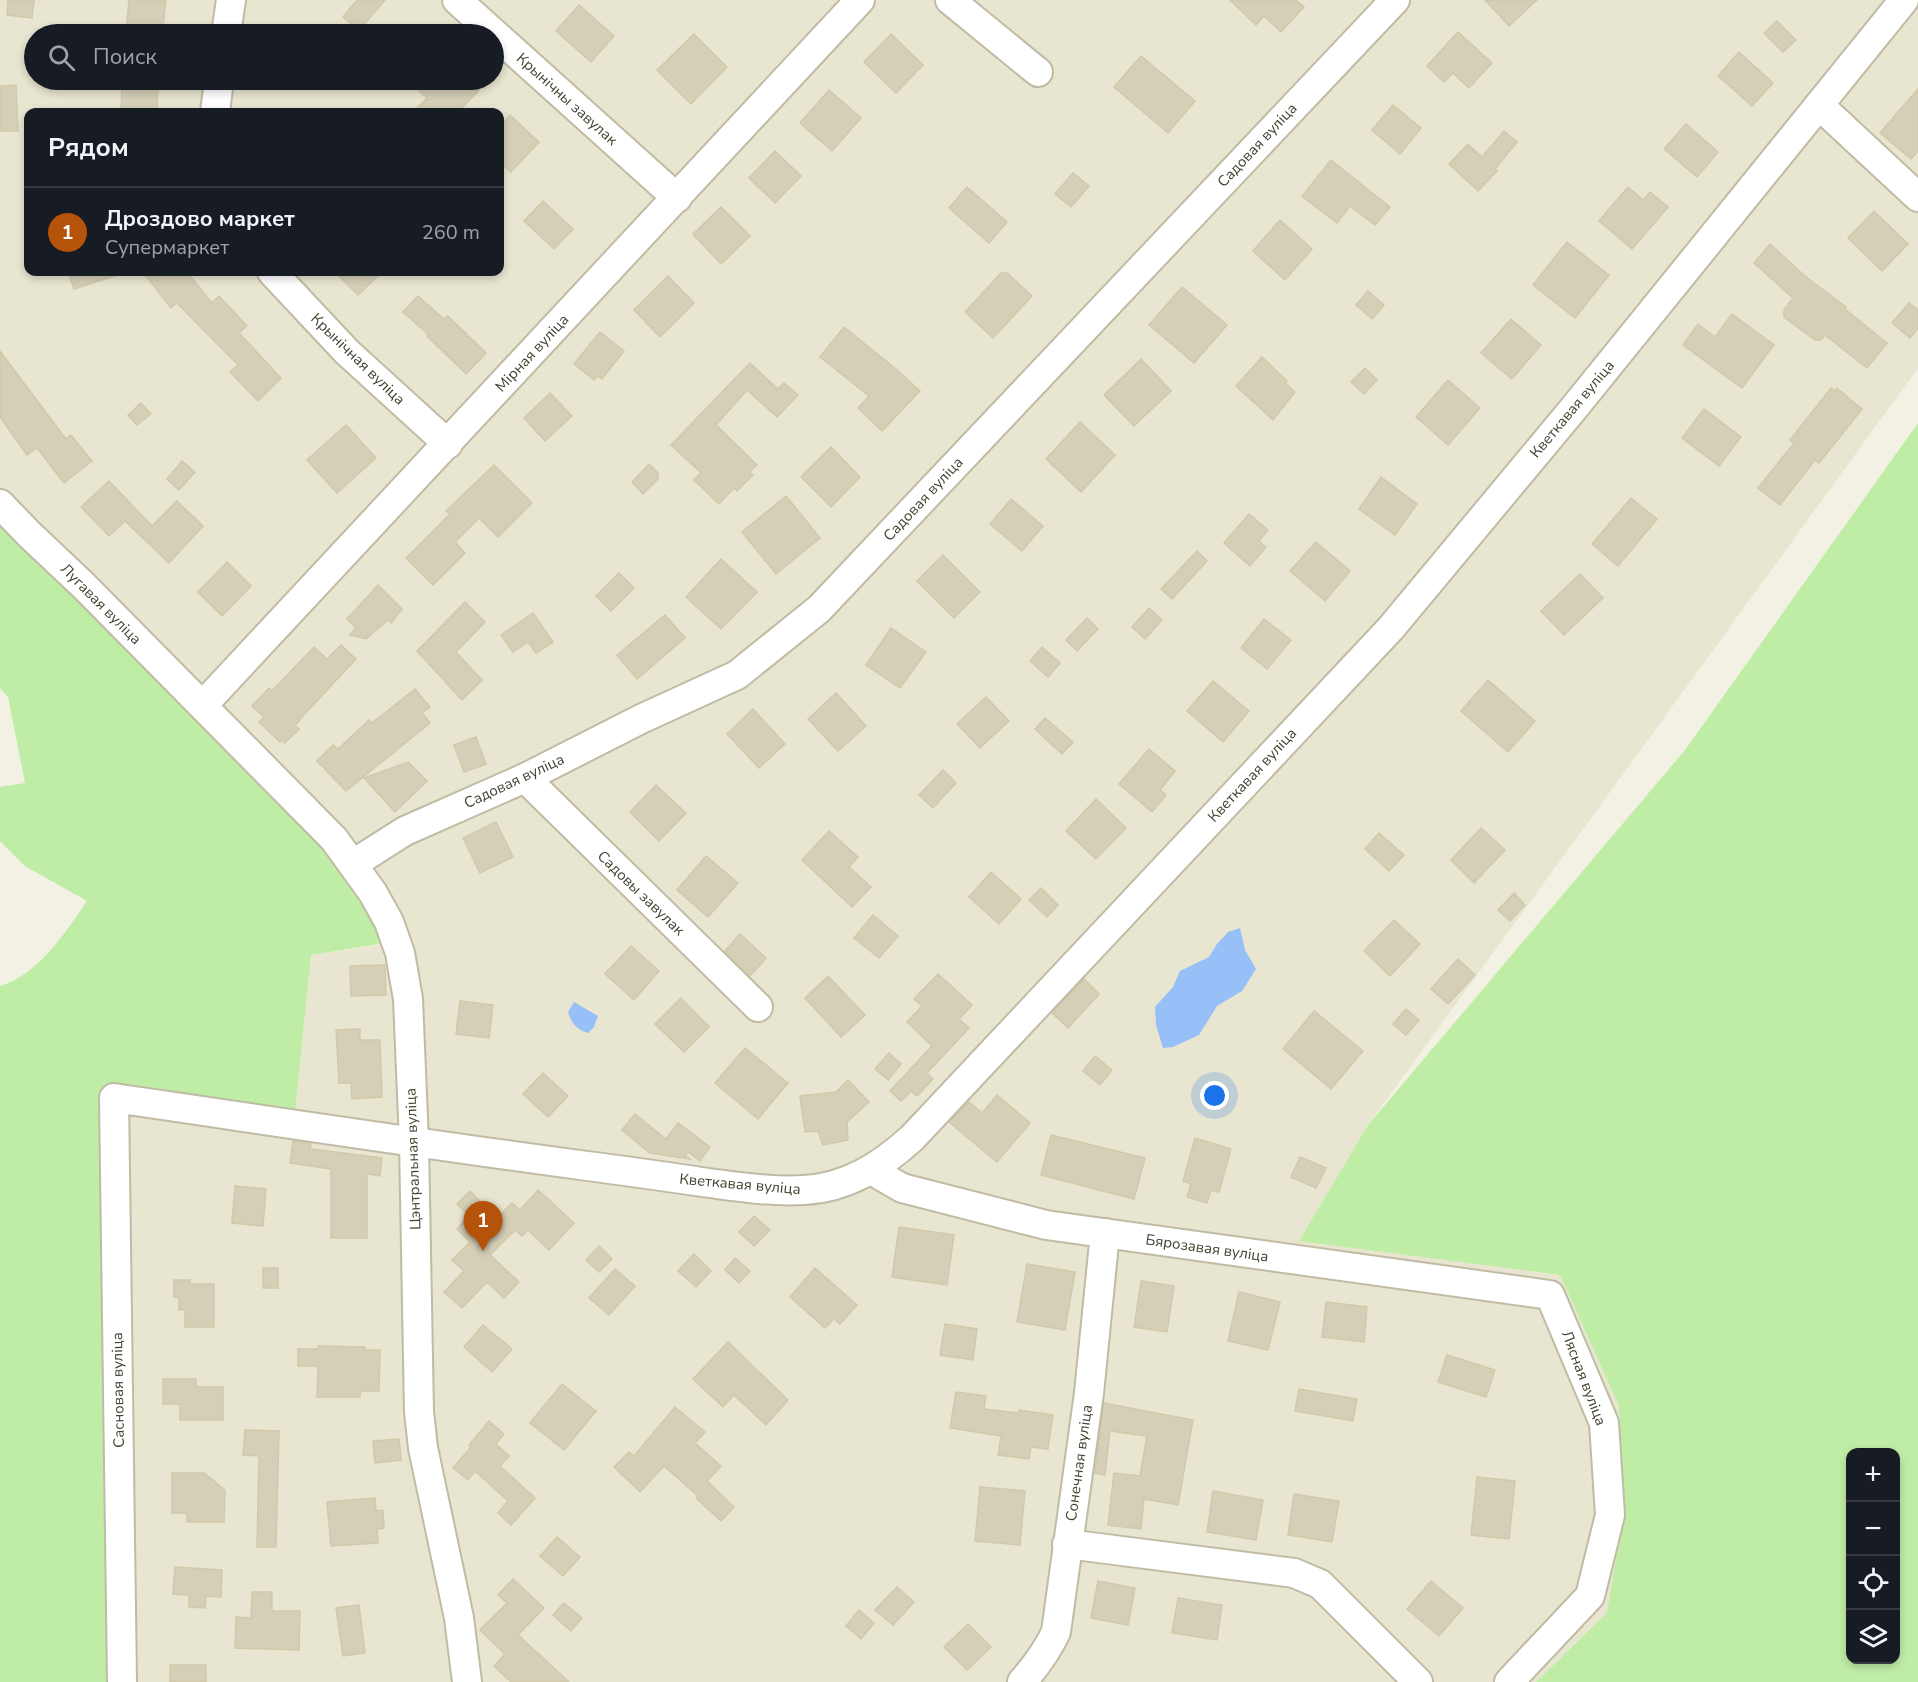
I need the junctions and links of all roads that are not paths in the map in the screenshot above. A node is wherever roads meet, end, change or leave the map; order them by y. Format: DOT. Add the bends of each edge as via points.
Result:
graph roads {
  1 [pos="231,0"];
  2 [pos="458,0"];
  3 [pos="860,0"];
  4 [pos="950,0"];
  5 [pos="1395,0"];
  6 [pos="1905,0"];
  7 [pos="227,24"];
  8 [pos="485,24"];
  9 [pos="504,42"];
  10 [pos="1038,72"];
  11 [pos="218,90"];
  12 [pos="1819,105"];
  13 [pos="216,108"];
  14 [pos="1918,196"];
  15 [pos="677,198"];
  16 [pos="276,276"];
  17 [pos="448,444"];
  18 [pos="0,504"];
  19 [pos="202,705"];
  20 [pos="525,778"];
  21 [pos="352,864"];
  22 [pos="758,1007"];
  23 [pos="114,1098"];
  24 [pos="414,1142"];
  25 [pos="871,1170"];
  26 [pos="1105,1233"];
  27 [pos="1550,1295"];
  28 [pos="1067,1544"];
  29 [pos="122,1682"];
  30 [pos="466,1682"];
  31 [pos="1022,1682"];
  32 [pos="1418,1682"];
  33 [pos="1509,1682"];
  1 -- 7 [label="street"];
  2 -- 8 [label="street, Крынічны завулак"];
  3 -- 15 [label="street, Мірная вуліца"];
  4 -- 10 [label="street"];
  5 -- 20 [label="street, Садовая вуліца" via="819,609 737,675 641,718"];
  6 -- 12 [label="street, Кветкавая вуліца"];
  9 -- 15 [label="street, Крынічны завулак"];
  11 -- 13 [label="street"];
  12 -- 14 [label="street"];
  12 -- 25 [label="street, Кветкавая вуліца" via="1391,628 912,1138"];
  15 -- 17 [label="street, Мірная вуліца"];
  16 -- 17 [label="street, Крынічная вуліца" via="347,352"];
  17 -- 19 [label="street, Мірная вуліца"];
  18 -- 19 [label="street, Лугавая вуліца"];
  19 -- 21 [label="street, Цэнтральная вуліца" via="334,839"];
  20 -- 21 [label="street, Садовая вуліца" via="405,831"];
  20 -- 22 [label="street, Садовы завулак"];
  21 -- 24 [label="street, Цэнтральная вуліца" via="374,893 400,953 408,999"];
  23 -- 24 [label="street, Кветкавая вуліца"];
  23 -- 29 [label="street, Сасновая вуліца"];
  24 -- 25 [label="street, Кветкавая вуліца" via="777,1190 805,1191"];
  24 -- 30 [label="street, Цэнтральная вуліца" via="423,1448 459,1618"];
  25 -- 26 [label="street, Бярозавая вуліца" via="902,1188 1046,1225"];
  26 -- 27 [label="street, Бярозавая вуліца"];
  26 -- 28 [label="street, Сонечная вуліца" via="1089,1393"];
  27 -- 33 [label="street, Лясная вуліца" via="1604,1423 1610,1515 1590,1596"];
  28 -- 31 [label="street, Сонечная вуліца" via="1056,1632 1037,1666"];
  28 -- 32 [label="street" via="1294,1573 1320,1584"];
}
